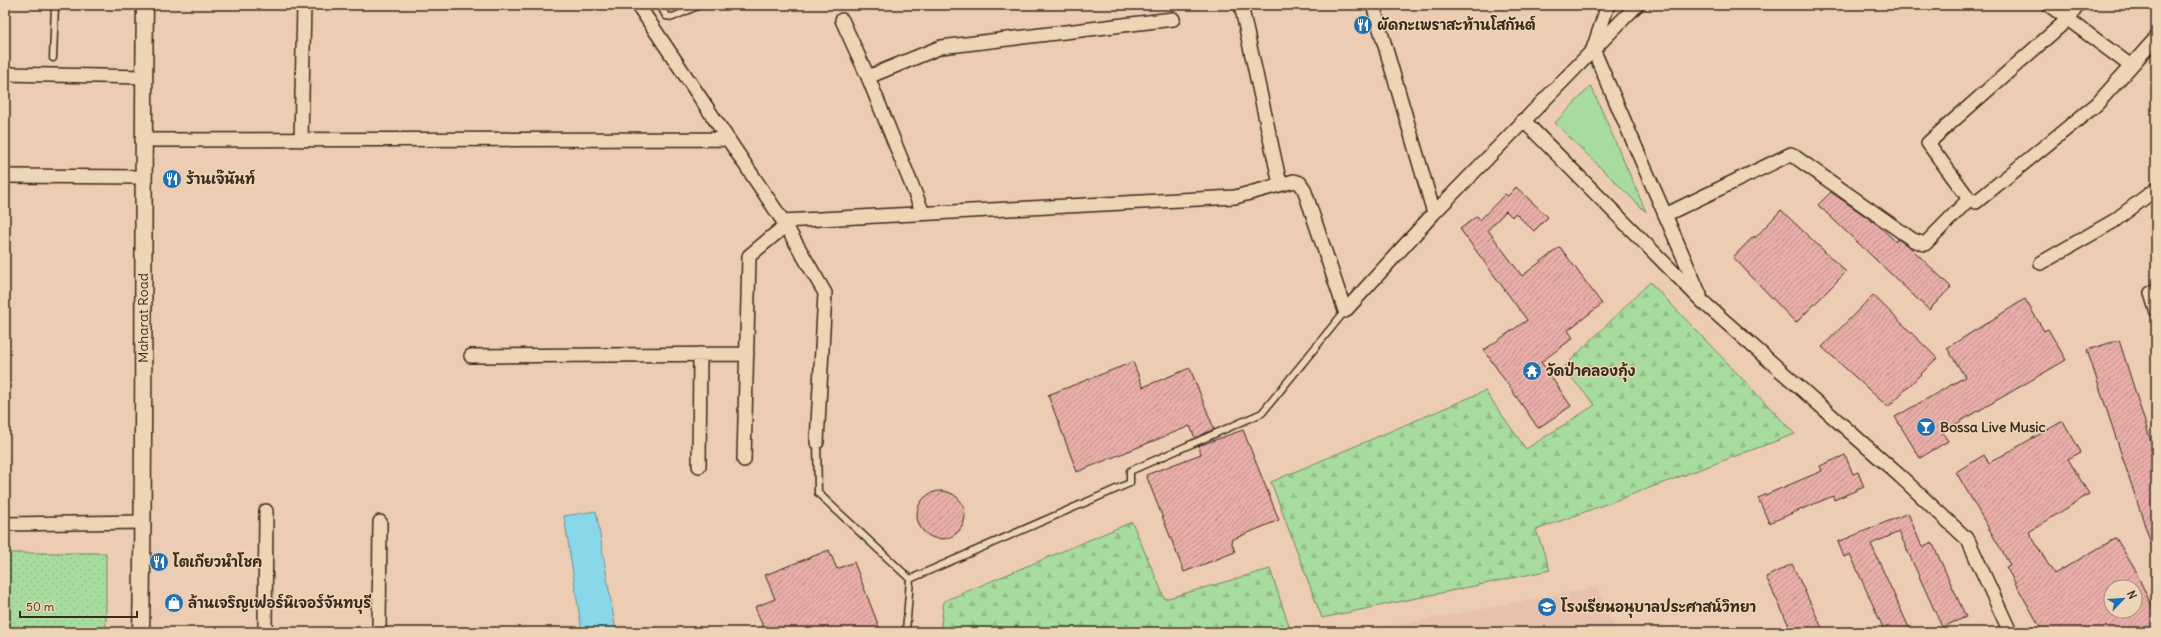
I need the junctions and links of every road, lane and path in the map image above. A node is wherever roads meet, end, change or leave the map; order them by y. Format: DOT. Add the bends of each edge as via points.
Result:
graph roads {
  1 [pos="55,5"];
  2 [pos="145,5"];
  3 [pos="304,5"];
  4 [pos="638,5"];
  5 [pos="660,5"];
  6 [pos="700,5"];
  7 [pos="1241,5"];
  8 [pos="1373,5"];
  9 [pos="1608,5"];
  10 [pos="1637,5"];
  11 [pos="2049,5"];
  12 [pos="2078,5"];
  13 [pos="1173,19"];
  14 [pos="2068,19"];
  15 [pos="842,20"];
  16 [pos="2156,38"];
  17 [pos="1593,49"];
  18 [pos="52,58"];
  19 [pos="2131,66"];
  20 [pos="5,74"];
  21 [pos="144,77"];
  22 [pos="868,78"];
  23 [pos="1523,120"];
  24 [pos="728,139"];
  25 [pos="142,140"];
  26 [pos="301,140"];
  27 [pos="5,176"];
  28 [pos="143,178"];
  29 [pos="1280,184"];
  30 [pos="2156,188"];
  31 [pos="1969,199"];
  32 [pos="1434,212"];
  33 [pos="923,213"];
  34 [pos="1665,215"];
  35 [pos="785,223"];
  36 [pos="2041,263"];
  37 [pos="2156,290"];
  38 [pos="1703,302"];
  39 [pos="2156,310"];
  40 [pos="1345,311"];
  41 [pos="700,354"];
  42 [pos="747,354"];
  43 [pos="471,356"];
  44 [pos="817,442"];
  45 [pos="744,460"];
  46 [pos="699,466"];
  47 [pos="266,511"];
  48 [pos="143,522"];
  49 [pos="380,522"];
  50 [pos="5,524"];
  51 [pos="910,579"];
  52 [pos="141,632"];
  53 [pos="265,632"];
  54 [pos="379,632"];
  55 [pos="906,632"];
  56 [pos="2010,632"];
  1 -- 18 [label="lane"];
  2 -- 21 [label="street, Maharat Road"];
  3 -- 26 [label="street"];
  4 -- 24 [label="street"];
  5 -- 6 [label="lane" via="666,16 673,17"];
  7 -- 29 [label="street"];
  8 -- 32 [label="street"];
  9 -- 17 [label="street"];
  10 -- 17 [label="street"];
  11 -- 14 [label="street"];
  12 -- 14 [label="street"];
  13 -- 22 [label="street" via="941,47"];
  14 -- 19 [label="street"];
  14 -- 31 [label="street" via="1928,143"];
  15 -- 22 [label="street"];
  16 -- 19 [label="street"];
  17 -- 23 [label="street"];
  17 -- 34 [label="street"];
  19 -- 31 [label="street" via="2097,104 1976,202"];
  20 -- 21 [label="street"];
  21 -- 25 [label="street, Maharat Road"];
  22 -- 33 [label="street"];
  23 -- 32 [label="street"];
  23 -- 38 [label="street"];
  24 -- 26 [label="street"];
  24 -- 35 [label="street"];
  25 -- 26 [label="street"];
  25 -- 28 [label="street, Maharat Road"];
  27 -- 28 [label="street"];
  28 -- 48 [label="street, Maharat Road"];
  29 -- 33 [label="street" via="1235,197"];
  29 -- 40 [label="street" via="1294,181 1300,183 1304,189"];
  30 -- 36 [label="street" via="2114,221"];
  31 -- 34 [label="street" via="1925,244 1913,240 1791,154"];
  32 -- 40 [label="street"];
  33 -- 35 [label="street"];
  34 -- 38 [label="street"];
  35 -- 42 [label="street" via="749,256"];
  35 -- 44 [label="street" via="825,293"];
  37 -- 39 [label="street" via="2151,293"];
  38 -- 56 [label="street" via="1968,540"];
  40 -- 51 [label="lane" via="1262,413 1130,471 1130,483"];
  41 -- 42 [label="street"];
  41 -- 43 [label="street"];
  41 -- 46 [label="street"];
  42 -- 45 [label="street"];
  44 -- 51 [label="lane" via="818,493"];
  47 -- 53 [label="street"];
  48 -- 50 [label="street"];
  48 -- 52 [label="street, Maharat Road"];
  49 -- 54 [label="street"];
  51 -- 55 [label="lane"];
}
